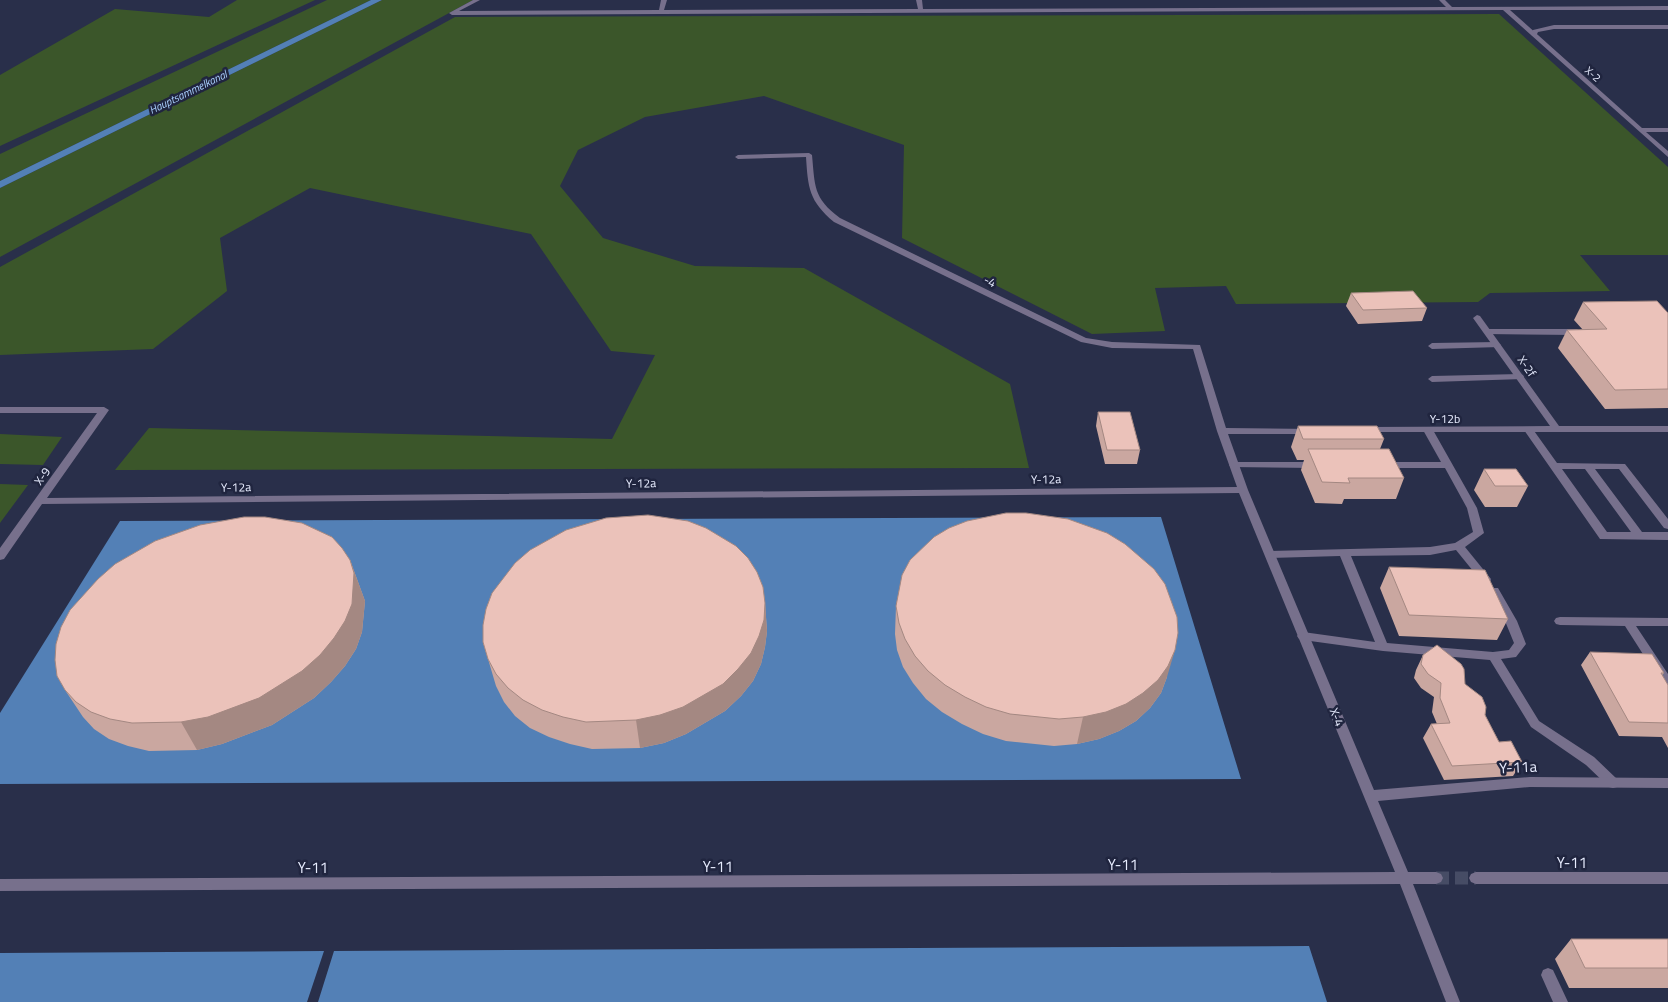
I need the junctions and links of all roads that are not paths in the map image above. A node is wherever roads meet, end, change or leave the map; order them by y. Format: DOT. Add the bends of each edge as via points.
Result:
graph roads {
  1 [pos="477,0"];
  2 [pos="664,0"];
  3 [pos="919,0"];
  4 [pos="1442,0"];
  5 [pos="1668,8"];
  6 [pos="1451,9"];
  7 [pos="1505,9"];
  8 [pos="921,11"];
  9 [pos="661,12"];
  10 [pos="1668,27"];
  11 [pos="1534,35"];
  12 [pos="1641,130"];
  13 [pos="1668,130"];
  14 [pos="1668,155"];
  15 [pos="738,157"];
  16 [pos="1477,318"];
  17 [pos="1488,332"];
  18 [pos="1577,332"];
  19 [pos="1497,345"];
  20 [pos="1432,346"];
  21 [pos="1520,377"];
  22 [pos="1432,379"];
  23 [pos="0,410"];
  24 [pos="1668,429"];
  25 [pos="1360,430"];
  26 [pos="1428,430"];
  27 [pos="1529,430"];
  28 [pos="1557,430"];
  29 [pos="1222,431"];
  30 [pos="1320,431"];
  31 [pos="1234,465"];
  32 [pos="1322,465"];
  33 [pos="1371,465"];
  34 [pos="1449,465"];
  35 [pos="1554,466"];
  36 [pos="1588,466"];
  37 [pos="1243,490"];
  38 [pos="39,501"];
  39 [pos="1668,526"];
  40 [pos="1639,536"];
  41 [pos="1668,536"];
  42 [pos="1458,546"];
  43 [pos="1344,553"];
  44 [pos="1270,554"];
  45 [pos="0,556"];
  46 [pos="1560,621"];
  47 [pos="1628,622"];
  48 [pos="1668,622"];
  49 [pos="1304,636"];
  50 [pos="1383,647"];
  51 [pos="1493,656"];
  52 [pos="1668,684"];
  53 [pos="1613,783"];
  54 [pos="1668,783"];
  55 [pos="1370,796"];
  56 [pos="1404,878"];
  57 [pos="1436,878"];
  58 [pos="1476,878"];
  59 [pos="1668,878"];
  60 [pos="0,885"];
  61 [pos="1548,975"];
  62 [pos="1453,1002"];
  63 [pos="1561,1002"];
  1 -- 9 [label="street" via="452,13"];
  2 -- 9 [label="street"];
  3 -- 8 [label="street"];
  4 -- 6 [label="street"];
  5 -- 7 [label="street"];
  6 -- 7 [label="street"];
  6 -- 8 [label="street" via="1182,7"];
  7 -- 11 [label="street, X-2"];
  8 -- 9 [label="street"];
  10 -- 11 [label="street" via="1554,27 1535,31"];
  11 -- 12 [label="street, X-2"];
  12 -- 13 [label="street"];
  12 -- 14 [label="street, X-2"];
  15 -- 29 [label="street, -4" via="809,155 814,198 838,220 1084,340 1112,345 1197,347"];
  16 -- 17 [label="street, X-2f"];
  17 -- 18 [label="street"];
  17 -- 19 [label="street, X-2f"];
  19 -- 20 [label="street"];
  19 -- 21 [label="street, X-2f"];
  21 -- 22 [label="street"];
  21 -- 28 [label="street, X-2f"];
  23 -- 38 [label="street, X-9" via="104,410"];
  24 -- 28 [label="street, Y-12b"];
  25 -- 26 [label="street, Y-12b"];
  26 -- 27 [label="street, Y-12b"];
  26 -- 34 [label="street"];
  27 -- 28 [label="street, Y-12b"];
  27 -- 35 [label="street"];
  29 -- 30 [label="street"];
  29 -- 31 [label="street, X-4"];
  31 -- 32 [label="street"];
  31 -- 37 [label="street, X-4"];
  33 -- 34 [label="street"];
  34 -- 42 [label="street" via="1472,508 1478,533"];
  35 -- 36 [label="street"];
  35 -- 40 [label="street" via="1604,536"];
  36 -- 39 [label="street" via="1622,466"];
  36 -- 40 [label="street"];
  37 -- 38 [label="street, Y-12a"];
  37 -- 44 [label="street, X-4"];
  38 -- 45 [label="street, X-9"];
  40 -- 41 [label="street"];
  42 -- 43 [label="street" via="1430,551"];
  42 -- 51 [label="street" via="1488,581 1511,620 1520,644 1512,654"];
  43 -- 44 [label="street"];
  43 -- 50 [label="street"];
  44 -- 49 [label="street, X-4"];
  46 -- 47 [label="street"];
  47 -- 48 [label="street"];
  47 -- 52 [label="street"];
  49 -- 50 [label="street"];
  49 -- 55 [label="street, X-4"];
  50 -- 51 [label="street"];
  51 -- 53 [label="street" via="1535,724 1590,761"];
  53 -- 54 [label="street, Y-11a"];
  53 -- 55 [label="street, Y-11a" via="1530,782"];
  55 -- 56 [label="street, X-4"];
  56 -- 57 [label="street, Y-11"];
  56 -- 60 [label="street, Y-11"];
  56 -- 62 [label="street, X-4"];
  58 -- 59 [label="street, Y-11"];
  61 -- 63 [label="street"];
}
